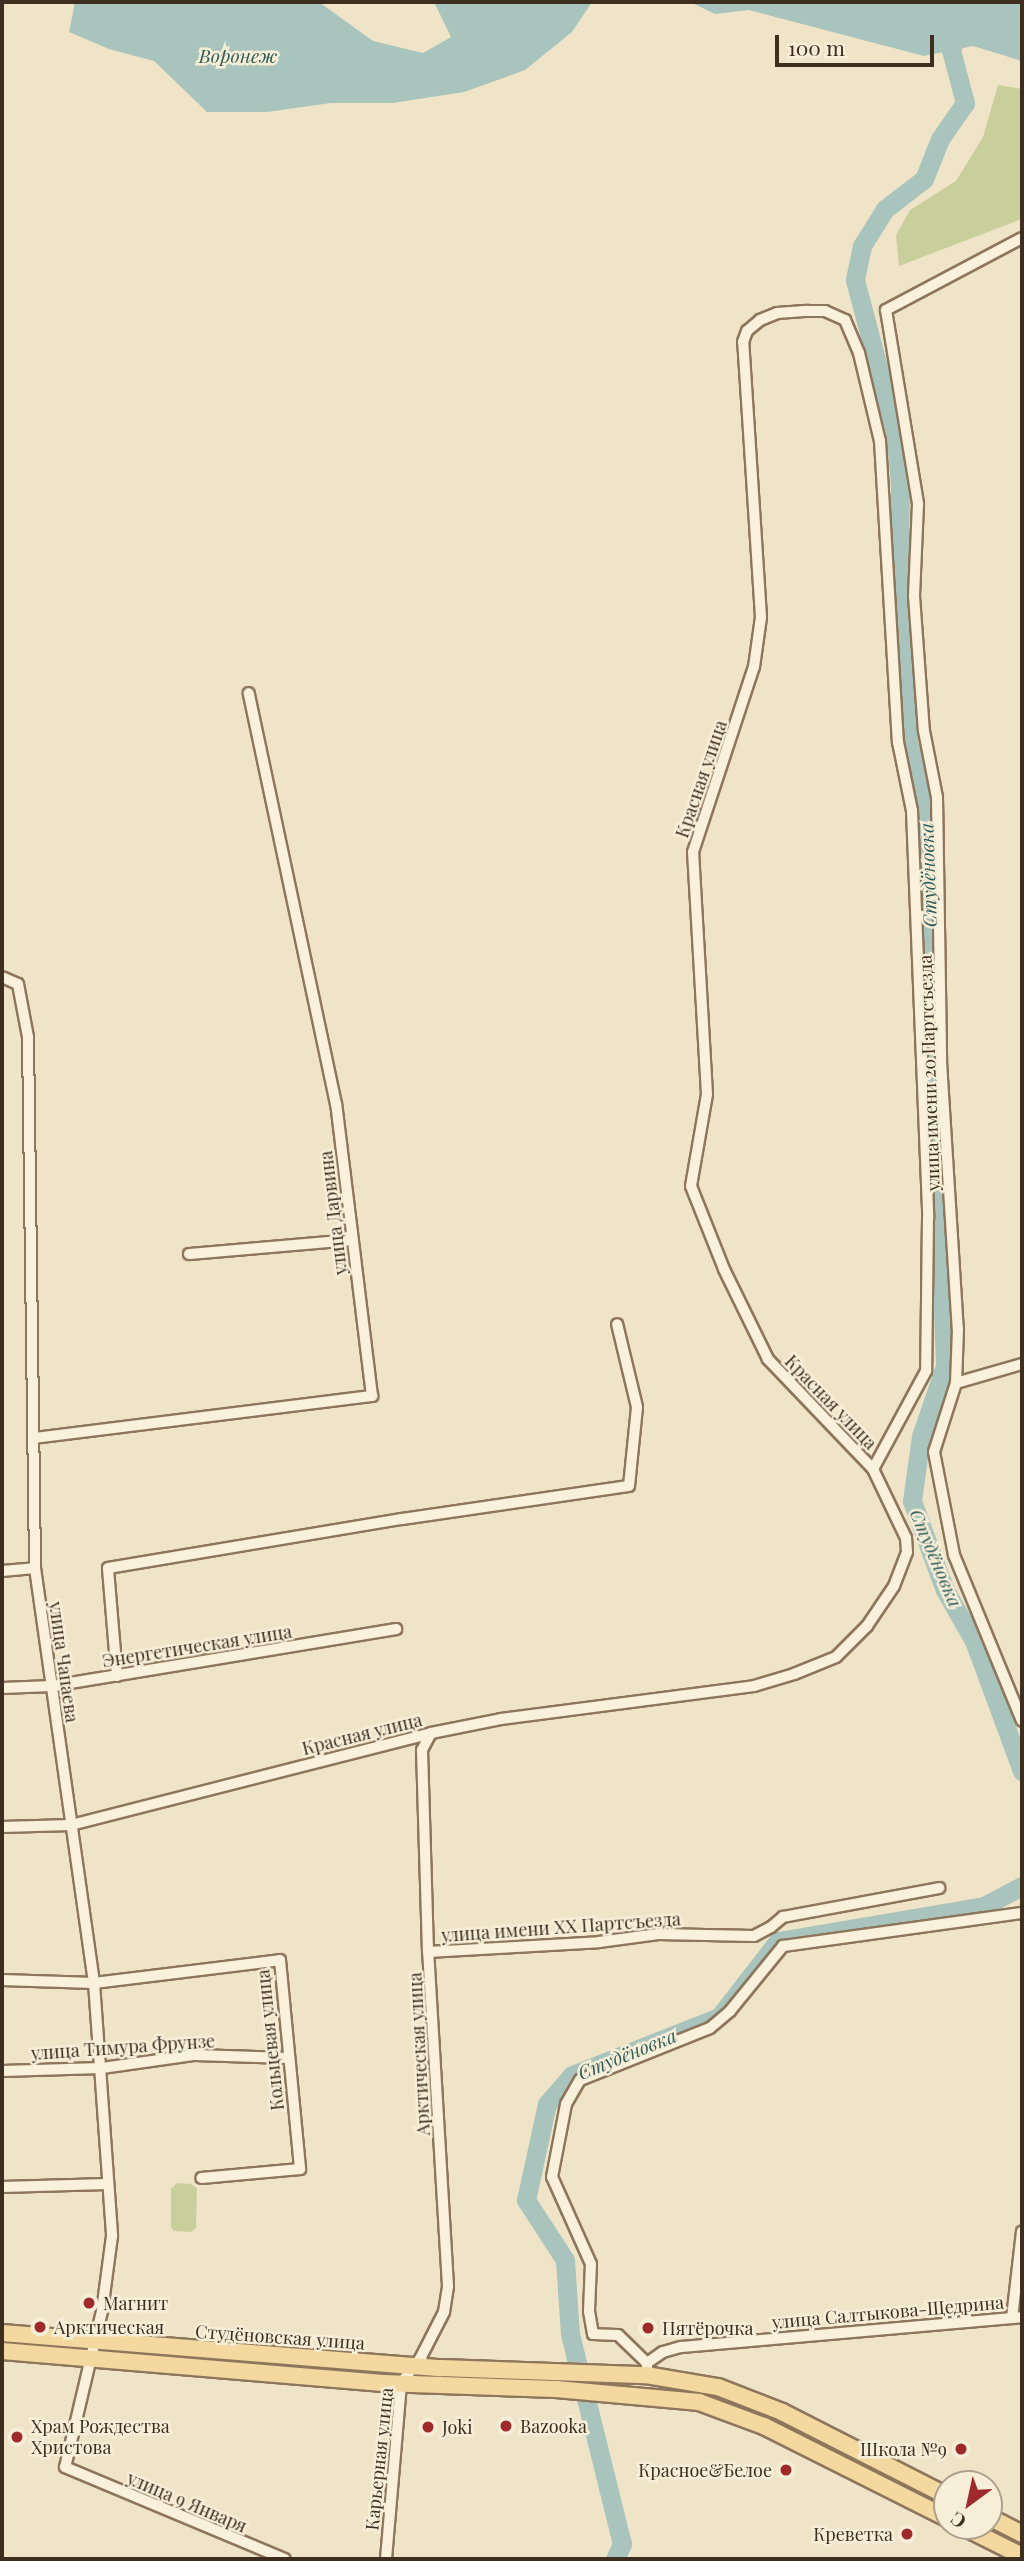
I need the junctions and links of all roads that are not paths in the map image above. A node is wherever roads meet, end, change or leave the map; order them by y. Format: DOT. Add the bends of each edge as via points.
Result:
graph roads {
  1 [pos="1022,238"];
  2 [pos="760,320"];
  3 [pos="249,693"];
  4 [pos="2,977"];
  5 [pos="352,1240"];
  6 [pos="189,1254"];
  7 [pos="617,1324"];
  8 [pos="1022,1364"];
  9 [pos="956,1383"];
  10 [pos="34,1438"];
  11 [pos="873,1469"];
  12 [pos="35,1568"];
  13 [pos="2,1571"];
  14 [pos="396,1629"];
  15 [pos="117,1676"];
  16 [pos="52,1686"];
  17 [pos="2,1688"];
  18 [pos="1022,1721"];
  19 [pos="432,1733"];
  20 [pos="71,1825"];
  21 [pos="2,1826"];
  22 [pos="939,1888"];
  23 [pos="1022,1913"];
  24 [pos="428,1952"];
  25 [pos="2,1980"];
  26 [pos="94,1983"];
  27 [pos="288,2058"];
  28 [pos="102,2068"];
  29 [pos="2,2071"];
  30 [pos="201,2178"];
  31 [pos="107,2184"];
  32 [pos="2,2187"];
  33 [pos="1022,2232"];
  34 [pos="1017,2317"];
  35 [pos="2,2333"];
  36 [pos="2,2351"];
  37 [pos="93,2351"];
  38 [pos="384,2364"];
  39 [pos="414,2365"];
  40 [pos="441,2368"];
  41 [pos="641,2371"];
  42 [pos="383,2383"];
  43 [pos="401,2384"];
  44 [pos="442,2386"];
  45 [pos="933,2489"];
  46 [pos="933,2511"];
  47 [pos="1003,2524"];
  48 [pos="1022,2534"];
  49 [pos="990,2540"];
  50 [pos="1022,2556"];
  51 [pos="285,2559"];
  52 [pos="386,2559"];
  1 -- 9 [label="street, улица имени 20 Партсъезда" via="886,310 918,504 915,610 924,731 937,797 941,1062 958,1329"];
  2 -- 11 [label="street, Красная улица" via="747,331 743,342 761,617 754,667 693,852 707,1094 691,1186 724,1269 768,1359"];
  2 -- 11 [label="street, улица имени 20 Партсъезда" via="777,313 808,311 845,320 859,353 880,441 898,742 912,811 928,1218 926,1371"];
  3 -- 5 [label="street, улица Дарвина" via="336,1104"];
  4 -- 10 [label="street, улица Чапаева" via="18,984 27,1037"];
  5 -- 6 [label="street"];
  5 -- 10 [label="street, улица Дарвина" via="372,1396"];
  7 -- 15 [label="street" via="637,1406 629,1486 108,1568"];
  8 -- 9 [label="street"];
  9 -- 18 [label="street, улица имени 20 Партсъезда" via="934,1452 954,1555"];
  10 -- 12 [label="street, улица Чапаева"];
  11 -- 19 [label="street, Красная улица" via="906,1538 906,1552 882,1607 836,1657 754,1686 501,1719"];
  12 -- 13 [label="street"];
  12 -- 16 [label="street, улица Чапаева"];
  14 -- 15 [label="street, Энергетическая улица"];
  15 -- 16 [label="street, Энергетическая улица"];
  16 -- 17 [label="street, Энергетическая улица"];
  16 -- 20 [label="street, улица Чапаева"];
  19 -- 20 [label="street, Красная улица"];
  19 -- 24 [label="street, Арктическая улица" via="422,1750"];
  20 -- 21 [label="street, Красная улица"];
  20 -- 26 [label="street, улица Чапаева"];
  22 -- 24 [label="street, улица имени ХХ Партсъезда" via="783,1917 754,1936 658,1934"];
  23 -- 41 [label="street" via="783,1946 730,2011 710,2028 580,2080 566,2104 552,2177 591,2264 593,2334 618,2336"];
  24 -- 39 [label="street, Арктическая улица" via="449,2286 444,2312"];
  25 -- 26 [label="street, Кольцевая улица"];
  26 -- 27 [label="street, Кольцевая улица" via="280,1960"];
  26 -- 28 [label="street, улица Чапаева"];
  27 -- 28 [label="street, улица Тимура Фрунзе" via="195,2055"];
  27 -- 30 [label="street, Кольцевая улица" via="300,2169"];
  28 -- 29 [label="street, улица Тимура Фрунзе"];
  28 -- 31 [label="street, улица Чапаева"];
  31 -- 32 [label="street"];
  31 -- 37 [label="street, улица Чапаева" via="113,2236"];
  33 -- 34 [label="street"];
  34 -- 41 [label="street, улица Салтыкова-Щедрина" via="681,2347 663,2352"];
  35 -- 37 [label="main road, Студёновская улица"];
  36 -- 37 [label="main road, Студёновская улица"];
  37 -- 38 [label="main road, Студёновская улица"];
  37 -- 42 [label="main road, Студёновская улица"];
  37 -- 51 [label="street, улица 9 Января" via="65,2467"];
  38 -- 39 [label="main road, Студёновская улица"];
  38 -- 42 [label="main road" via="393,2378"];
  39 -- 40 [label="main road, Студёновская улица"];
  39 -- 43 [label="street, Карьерная улица"];
  40 -- 41 [label="main road, Студёновская улица"];
  40 -- 44 [label="main road" via="431,2374 431,2380"];
  41 -- 45 [label="main road" via="745,2395"];
  42 -- 43 [label="main road, Студёновская улица"];
  43 -- 44 [label="main road, Студёновская улица"];
  43 -- 52 [label="street, Карьерная улица"];
  44 -- 46 [label="main road, Студёновская улица" via="556,2389 699,2402 764,2426"];
  47 -- 48 [label="main road"];
  49 -- 50 [label="main road"];
}
